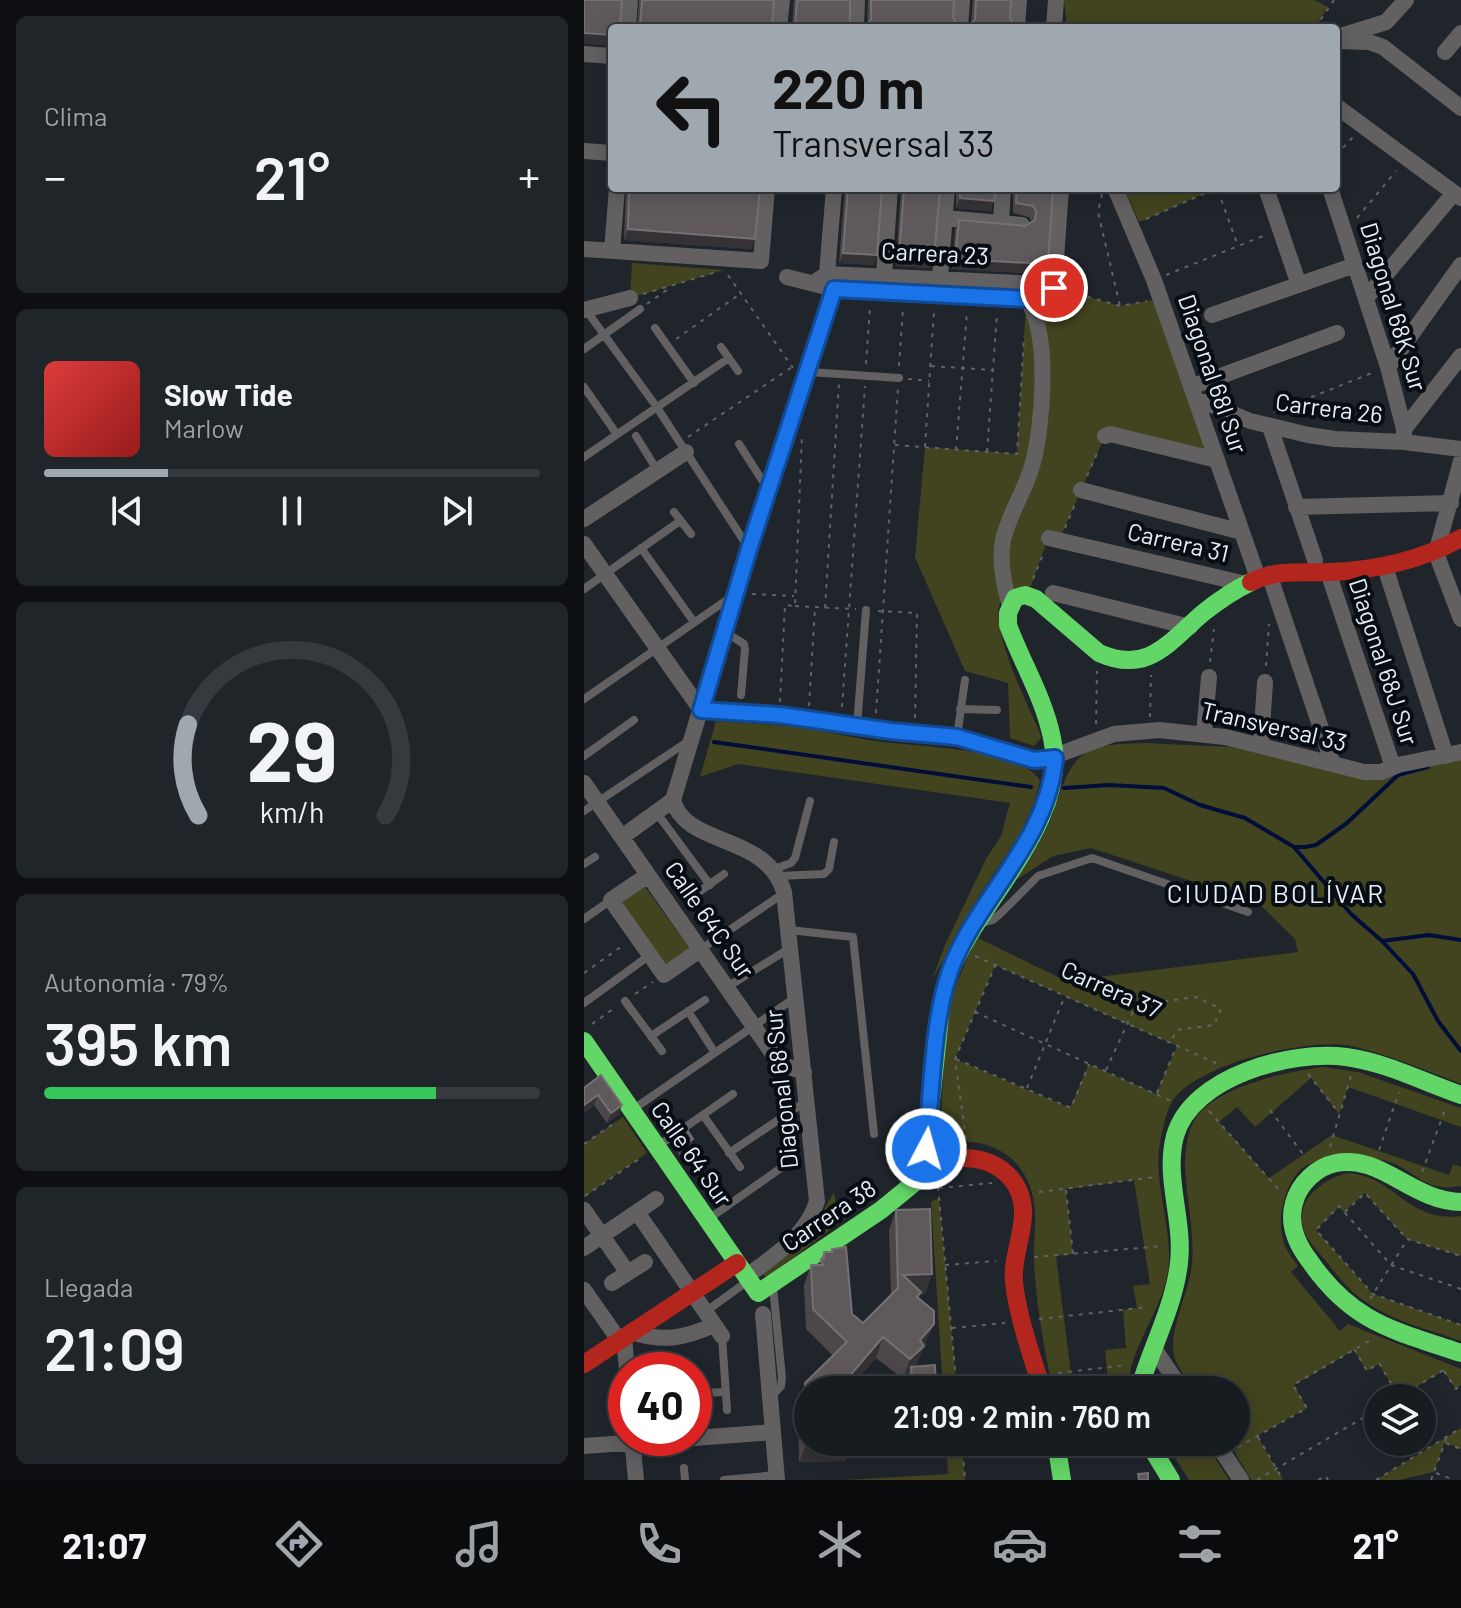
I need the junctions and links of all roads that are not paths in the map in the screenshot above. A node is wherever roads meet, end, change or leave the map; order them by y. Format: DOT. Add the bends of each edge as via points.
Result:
graph roads {
  1 [pos="630,0"];
  2 [pos="782,0"];
  3 [pos="857,0"];
  4 [pos="962,0"];
  5 [pos="1019,0"];
  6 [pos="1056,0"];
  7 [pos="1406,0"];
  8 [pos="628,24"];
  9 [pos="779,24"];
  10 [pos="856,24"];
  11 [pos="960,24"];
  12 [pos="1017,24"];
  13 [pos="1055,24"];
  14 [pos="1461,33"];
  15 [pos="1340,38"];
  16 [pos="1340,39"];
  17 [pos="1445,52"];
  18 [pos="584,54"];
  19 [pos="608,56"];
  20 [pos="1461,108"];
  21 [pos="1340,109"];
  22 [pos="584,151"];
  23 [pos="608,153"];
  24 [pos="617,192"];
  25 [pos="767,192"];
  26 [pos="834,192"];
  27 [pos="890,192"];
  28 [pos="947,192"];
  29 [pos="1003,192"];
  30 [pos="1061,192"];
  31 [pos="1117,192"];
  32 [pos="1267,192"];
  33 [pos="1331,192"];
  34 [pos="1458,196"];
  35 [pos="945,218"];
  36 [pos="1001,223"];
  37 [pos="1022,225"];
  38 [pos="584,249"];
  39 [pos="612,251"];
  40 [pos="1355,265"];
  41 [pos="1461,265"];
  42 [pos="884,274"];
  43 [pos="787,277"];
  44 [pos="825,282"];
  45 [pos="1299,285"];
  46 [pos="938,286"];
  47 [pos="1054,288"];
  48 [pos="1366,298"];
  49 [pos="1026,299"];
  50 [pos="635,304"];
  51 [pos="585,310"];
  52 [pos="1212,315"];
  53 [pos="655,328"];
  54 [pos="1337,333"];
  55 [pos="603,335"];
  56 [pos="721,347"];
  57 [pos="584,349"];
  58 [pos="1461,356"];
  59 [pos="729,358"];
  60 [pos="1388,367"];
  61 [pos="738,371"];
  62 [pos="802,374"];
  63 [pos="899,378"];
  64 [pos="694,383"];
  65 [pos="584,387"];
  66 [pos="1194,394"];
  67 [pos="587,400"];
  68 [pos="656,406"];
  69 [pos="1270,427"];
  70 [pos="616,433"];
  71 [pos="1404,435"];
  72 [pos="636,436"];
  73 [pos="1105,436"];
  74 [pos="739,444"];
  75 [pos="683,447"];
  76 [pos="1461,449"];
  77 [pos="584,457"];
  78 [pos="1217,460"];
  79 [pos="1461,461"];
  80 [pos="658,471"];
  81 [pos="1081,490"];
  82 [pos="769,491"];
  83 [pos="1451,503"];
  84 [pos="1296,507"];
  85 [pos="674,512"];
  86 [pos="584,519"];
  87 [pos="680,521"];
  88 [pos="1242,532"];
  89 [pos="691,534"];
  90 [pos="1049,538"];
  91 [pos="1461,538"];
  92 [pos="584,544"];
  93 [pos="641,548"];
  94 [pos="749,549"];
  95 [pos="1436,553"];
  96 [pos="1321,566"];
  97 [pos="1385,567"];
  98 [pos="605,574"];
  99 [pos="1258,579"];
  100 [pos="584,589"];
  101 [pos="737,593"];
  102 [pos="1053,593"];
  103 [pos="1010,606"];
  104 [pos="866,610"];
  105 [pos="1461,619"];
  106 [pos="694,622"];
  107 [pos="1190,627"];
  108 [pos="725,632"];
  109 [pos="657,648"];
  110 [pos="1209,677"];
  111 [pos="965,680"];
  112 [pos="1265,682"];
  113 [pos="741,695"];
  114 [pos="584,699"];
  115 [pos="960,709"];
  116 [pos="701,710"];
  117 [pos="997,710"];
  118 [pos="634,720"];
  119 [pos="849,724"];
  120 [pos="1204,734"];
  121 [pos="957,737"];
  122 [pos="691,739"];
  123 [pos="1261,745"];
  124 [pos="1454,754"];
  125 [pos="584,756"];
  126 [pos="1055,758"];
  127 [pos="1333,764"];
  128 [pos="1393,767"];
  129 [pos="584,783"];
  130 [pos="673,800"];
  131 [pos="810,801"];
  132 [pos="591,806"];
  133 [pos="656,812"];
  134 [pos="622,837"];
  135 [pos="834,842"];
  136 [pos="595,857"];
  137 [pos="584,864"];
  138 [pos="724,874"];
  139 [pos="648,875"];
  140 [pos="779,879"];
  141 [pos="710,885"];
  142 [pos="696,894"];
  143 [pos="611,900"];
  144 [pos="1248,912"];
  145 [pos="584,919"];
  146 [pos="973,923"];
  147 [pos="789,930"];
  148 [pos="791,947"];
  149 [pos="700,950"];
  150 [pos="650,955"];
  151 [pos="727,987"];
  152 [pos="796,997"];
  153 [pos="705,1000"];
  154 [pos="625,1001"];
  155 [pos="584,1003"];
  156 [pos="688,1011"];
  157 [pos="754,1026"];
  158 [pos="651,1036"];
  159 [pos="584,1041"];
  160 [pos="662,1051"];
  161 [pos="715,1053"];
  162 [pos="804,1072"];
  163 [pos="733,1094"];
  164 [pos="1461,1095"];
  165 [pos="807,1101"];
  166 [pos="632,1111"];
  167 [pos="703,1115"];
  168 [pos="874,1134"];
  169 [pos="657,1147"];
  170 [pos="729,1153"];
  171 [pos="795,1158"];
  172 [pos="740,1167"];
  173 [pos="930,1171"];
  174 [pos="656,1199"];
  175 [pos="1461,1202"];
  176 [pos="584,1210"];
  177 [pos="637,1212"];
  178 [pos="707,1220"];
  179 [pos="602,1236"];
  180 [pos="584,1248"];
  181 [pos="645,1262"];
  182 [pos="628,1273"];
  183 [pos="751,1280"];
  184 [pos="612,1283"];
  185 [pos="584,1290"];
  186 [pos="691,1292"];
  187 [pos="763,1314"];
  188 [pos="713,1324"];
  189 [pos="625,1336"];
  190 [pos="1153,1347"];
  191 [pos="626,1352"];
  192 [pos="1461,1353"];
  193 [pos="584,1364"];
  194 [pos="1038,1376"];
  195 [pos="1144,1376"];
  196 [pos="1173,1376"];
  197 [pos="712,1392"];
  198 [pos="726,1392"];
  199 [pos="770,1398"];
  200 [pos="727,1410"];
  201 [pos="773,1432"];
  202 [pos="712,1437"];
  203 [pos="608,1443"];
  204 [pos="584,1446"];
  205 [pos="634,1456"];
  206 [pos="1058,1456"];
  207 [pos="1156,1456"];
  208 [pos="1226,1456"];
  209 [pos="684,1468"];
  210 [pos="777,1477"];
  211 [pos="636,1480"];
  212 [pos="685,1480"];
  213 [pos="724,1480"];
  214 [pos="1062,1480"];
  215 [pos="1171,1480"];
  216 [pos="1241,1480"];
  1 -- 8 [label="street"];
  2 -- 9 [label="street"];
  3 -- 10 [label="street"];
  4 -- 11 [label="street"];
  5 -- 12 [label="street"];
  6 -- 13 [label="street"];
  7 -- 15 [label="street" via="1386,22"];
  14 -- 17 [label="street"];
  16 -- 20 [label="street" via="1383,47"];
  18 -- 19 [label="street"];
  21 -- 34 [label="street"];
  22 -- 23 [label="street"];
  24 -- 39 [label="street"];
  25 -- 39 [label="street" via="761,261"];
  26 -- 44 [label="street"];
  27 -- 42 [label="street"];
  28 -- 35 [label="street"];
  29 -- 36 [label="street"];
  30 -- 47 [label="street"];
  31 -- 66 [label="street, Diagonal 68I Sur"];
  32 -- 45 [label="street"];
  33 -- 40 [label="street, Diagonal 68K Sur"];
  34 -- 48 [label="street"];
  35 -- 36 [label="street"];
  35 -- 46 [label="street"];
  36 -- 37 [label="street"];
  38 -- 39 [label="street"];
  40 -- 45 [label="street"];
  40 -- 48 [label="street, Diagonal 68K Sur"];
  41 -- 60 [label="street"];
  42 -- 44 [label="street, Carrera 23"];
  42 -- 46 [label="street, Carrera 23"];
  43 -- 44 [label="street, Carrera 23"];
  44 -- 46 [label="street, Carrera 23" via="904,291"];
  44 -- 62 [label="street"];
  45 -- 52 [label="street"];
  46 -- 47 [label="street, Carrera 23"];
  46 -- 49 [label="street, Carrera 23" via="968,295"];
  47 -- 49 [label="street, Carrera 23" via="1045,297"];
  48 -- 60 [label="street, Diagonal 68K Sur"];
  49 -- 103 [label="street" via="1040,332 1041,383 1033,463 1003,542"];
  50 -- 51 [label="street"];
  50 -- 55 [label="lane"];
  51 -- 55 [label="lane"];
  53 -- 64 [label="lane"];
  54 -- 66 [label="street"];
  55 -- 57 [label="lane"];
  55 -- 68 [label="lane"];
  56 -- 59 [label="lane"];
  58 -- 71 [label="street"];
  59 -- 61 [label="lane"];
  59 -- 64 [label="lane"];
  60 -- 71 [label="street, Diagonal 68K Sur"];
  62 -- 63 [label="lane"];
  62 -- 82 [label="street"];
  64 -- 68 [label="lane"];
  65 -- 67 [label="lane"];
  66 -- 69 [label="street, Carrera 26"];
  66 -- 78 [label="street, Diagonal 68I Sur"];
  67 -- 70 [label="lane"];
  68 -- 70 [label="lane"];
  68 -- 75 [label="lane"];
  69 -- 71 [label="street, Carrera 26" via="1335,439"];
  69 -- 84 [label="street, Diagonal 68J Sur"];
  70 -- 77 [label="lane"];
  71 -- 76 [label="street, Carrera 26"];
  72 -- 80 [label="lane"];
  73 -- 78 [label="street"];
  74 -- 82 [label="lane"];
  75 -- 80 [label="street"];
  75 -- 94 [label="lane"];
  78 -- 88 [label="street, Diagonal 68I Sur"];
  79 -- 83 [label="street"];
  80 -- 86 [label="street"];
  81 -- 88 [label="street"];
  82 -- 94 [label="street"];
  83 -- 84 [label="street"];
  83 -- 95 [label="street"];
  84 -- 96 [label="street, Diagonal 68J Sur"];
  85 -- 87 [label="lane"];
  87 -- 89 [label="lane"];
  87 -- 93 [label="lane"];
  88 -- 99 [label="street, Diagonal 68I Sur"];
  90 -- 99 [label="street, Carrera 31"];
  91 -- 95 [label="street, Carrera 31"];
  92 -- 98 [label="street"];
  93 -- 98 [label="lane"];
  93 -- 106 [label="lane"];
  94 -- 101 [label="street"];
  95 -- 97 [label="street, Carrera 31"];
  95 -- 105 [label="street"];
  96 -- 97 [label="street, Carrera 31"];
  96 -- 99 [label="street, Carrera 31"];
  96 -- 128 [label="street, Diagonal 68J Sur"];
  97 -- 124 [label="street"];
  98 -- 100 [label="lane"];
  98 -- 109 [label="street"];
  99 -- 107 [label="street"];
  99 -- 127 [label="street, Diagonal 68I Sur"];
  101 -- 106 [label="lane"];
  101 -- 108 [label="street"];
  102 -- 107 [label="street"];
  103 -- 107 [label="street" via="1027,595 1113,660 1152,655"];
  103 -- 126 [label="street" via="1010,630 1049,726"];
  104 -- 119 [label="lane"];
  106 -- 109 [label="lane"];
  108 -- 113 [label="lane" via="744,644"];
  108 -- 116 [label="street"];
  109 -- 114 [label="lane"];
  109 -- 116 [label="street"];
  110 -- 120 [label="street"];
  111 -- 115 [label="lane"];
  112 -- 123 [label="street"];
  115 -- 117 [label="lane"];
  115 -- 121 [label="lane"];
  116 -- 119 [label="street"];
  116 -- 122 [label="street"];
  118 -- 125 [label="lane"];
  119 -- 121 [label="street"];
  120 -- 123 [label="street, Transversal 33"];
  120 -- 126 [label="street, Transversal 33" via="1149,730 1095,739"];
  121 -- 126 [label="street" via="1034,760"];
  122 -- 130 [label="street"];
  122 -- 132 [label="lane"];
  123 -- 127 [label="street, Transversal 33"];
  124 -- 128 [label="street, Transversal 33"];
  126 -- 146 [label="street" via="1049,792 1033,831"];
  127 -- 128 [label="street, Transversal 33" via="1364,772"];
  129 -- 132 [label="street, Calle 64C Sur"];
  130 -- 133 [label="street"];
  130 -- 140 [label="street" via="678,814 691,825 747,851"];
  131 -- 140 [label="lane" via="795,858"];
  132 -- 134 [label="street, Calle 64C Sur"];
  133 -- 134 [label="street"];
  133 -- 141 [label="lane"];
  134 -- 139 [label="street, Calle 64C Sur"];
  135 -- 140 [label="lane" via="828,872"];
  136 -- 137 [label="lane"];
  138 -- 141 [label="lane"];
  139 -- 143 [label="street"];
  139 -- 149 [label="street, Calle 64C Sur"];
  140 -- 147 [label="street, Diagonal 68 Sur"];
  140 -- 149 [label="lane"];
  141 -- 142 [label="lane"];
  143 -- 145 [label="lane"];
  143 -- 150 [label="street"];
  144 -- 146 [label="lane" via="1092,858 1038,876 993,920"];
  146 -- 173 [label="street" via="947,977 942,1001"];
  147 -- 148 [label="street, Diagonal 68 Sur"];
  147 -- 168 [label="lane" via="853,937"];
  148 -- 151 [label="lane"];
  148 -- 152 [label="street, Diagonal 68 Sur"];
  149 -- 150 [label="street" via="664,975"];
  149 -- 151 [label="street, Calle 64C Sur"];
  150 -- 155 [label="lane"];
  151 -- 157 [label="street, Calle 64C Sur"];
  152 -- 157 [label="lane"];
  152 -- 162 [label="street, Diagonal 68 Sur"];
  153 -- 156 [label="lane"];
  154 -- 158 [label="lane"];
  156 -- 158 [label="lane"];
  156 -- 161 [label="lane"];
  157 -- 161 [label="lane"];
  157 -- 162 [label="street, Calle 64C Sur" via="780,1064"];
  158 -- 160 [label="lane"];
  159 -- 166 [label="street, Calle 64 Sur"];
  161 -- 166 [label="lane"];
  162 -- 165 [label="street, Diagonal 68 Sur"];
  163 -- 167 [label="lane"];
  164 -- 190 [label="street" via="1328,1055 1297,1058 1207,1091 1188,1108 1173,1143 1179,1266"];
  165 -- 170 [label="lane"];
  165 -- 183 [label="street, Diagonal 68 Sur" via="818,1195 815,1209 797,1235"];
  166 -- 169 [label="street, Calle 64 Sur"];
  167 -- 169 [label="lane"];
  167 -- 170 [label="lane"];
  169 -- 178 [label="street, Calle 64 Sur"];
  170 -- 172 [label="lane"];
  171 -- 178 [label="lane"];
  173 -- 183 [label="street, Carrera 38" via="900,1196"];
  173 -- 194 [label="street, Carrera 38" via="968,1156 986,1159 1014,1184 1023,1220 1014,1281"];
  174 -- 177 [label="street"];
  175 -- 192 [label="street" via="1436,1201 1373,1166 1345,1161 1320,1169 1300,1188 1293,1206 1296,1239 1336,1295 1360,1315"];
  176 -- 179 [label="street"];
  177 -- 179 [label="street"];
  177 -- 186 [label="street"];
  178 -- 183 [label="street, Calle 64 Sur"];
  179 -- 180 [label="street"];
  179 -- 182 [label="street"];
  181 -- 182 [label="street"];
  182 -- 184 [label="street"];
  183 -- 186 [label="street, Carrera 38"];
  183 -- 188 [label="lane"];
  183 -- 199 [label="lane" via="782,1378"];
  185 -- 189 [label="street"];
  186 -- 188 [label="street"];
  186 -- 189 [label="street, Carrera 38"];
  187 -- 199 [label="street"];
  188 -- 189 [label="street" via="667,1340"];
  188 -- 198 [label="lane"];
  189 -- 191 [label="street"];
  189 -- 193 [label="street, Carrera 38"];
  190 -- 195 [label="street"];
  190 -- 196 [label="street"];
  197 -- 198 [label="lane"];
  198 -- 200 [label="lane"];
  199 -- 201 [label="street"];
  201 -- 202 [label="street"];
  201 -- 210 [label="street"];
  203 -- 204 [label="street"];
  205 -- 211 [label="street"];
  206 -- 214 [label="street"];
  207 -- 215 [label="street"];
  208 -- 216 [label="street"];
  209 -- 212 [label="lane"];
  210 -- 213 [label="lane"];
}
